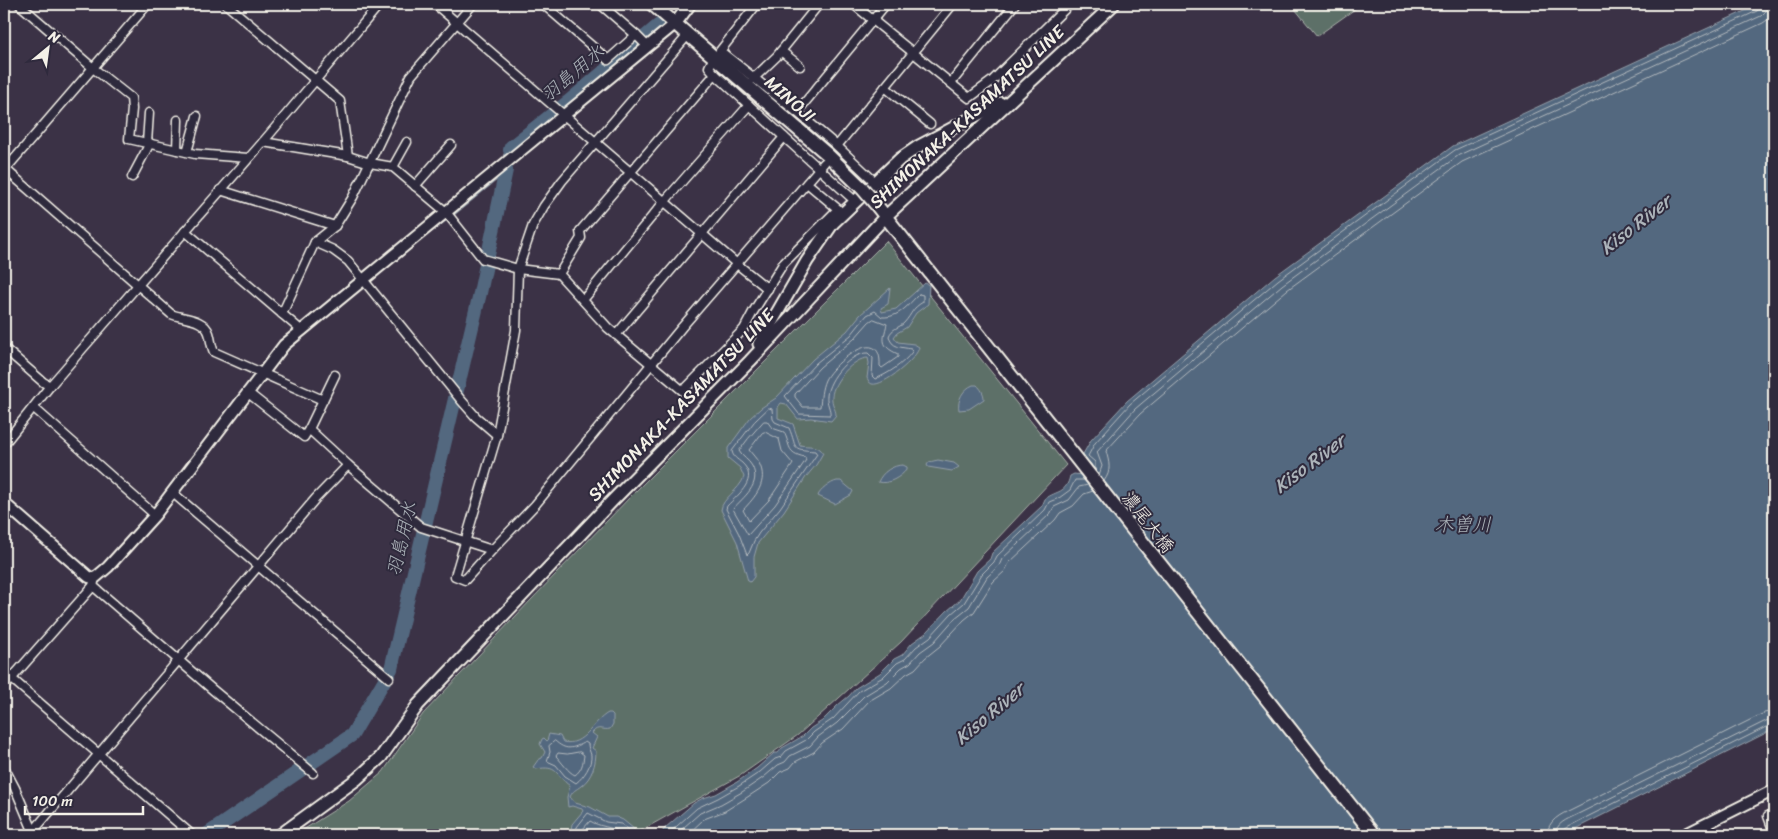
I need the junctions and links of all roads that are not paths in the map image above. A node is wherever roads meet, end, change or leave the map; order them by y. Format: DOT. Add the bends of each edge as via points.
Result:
graph roads {
  1 [pos="19,4"];
  2 [pos="148,4"];
  3 [pos="226,4"];
  4 [pos="380,4"];
  5 [pos="434,4"];
  6 [pos="473,4"];
  7 [pos="543,4"];
  8 [pos="600,4"];
  9 [pos="652,4"];
  10 [pos="690,4"];
  11 [pos="757,4"];
  12 [pos="819,4"];
  13 [pos="853,4"];
  14 [pos="886,4"];
  15 [pos="953,4"];
  16 [pos="1015,4"];
  17 [pos="1070,4"];
  18 [pos="1114,4"];
  19 [pos="873,20"];
  20 [pos="456,23"];
  21 [pos="675,24"];
  22 [pos="688,35"];
  23 [pos="637,36"];
  24 [pos="647,46"];
  25 [pos="781,51"];
  26 [pos="913,52"];
  27 [pos="716,54"];
  28 [pos="800,66"];
  29 [pos="93,68"];
  30 [pos="714,74"];
  31 [pos="753,79"];
  32 [pos="315,80"];
  33 [pos="951,83"];
  34 [pos="1027,84"];
  35 [pos="885,87"];
  36 [pos="749,105"];
  37 [pos="797,112"];
  38 [pos="149,113"];
  39 [pos="563,113"];
  40 [pos="197,116"];
  41 [pos="178,120"];
  42 [pos="930,124"];
  43 [pos="784,137"];
  44 [pos="263,142"];
  45 [pos="407,142"];
  46 [pos="596,142"];
  47 [pos="148,143"];
  48 [pos="451,145"];
  49 [pos="837,146"];
  50 [pos="177,150"];
  51 [pos="187,152"];
  52 [pos="348,156"];
  53 [pos="248,158"];
  54 [pos="370,163"];
  55 [pos="821,165"];
  56 [pos="393,167"];
  57 [pos="4,169"];
  58 [pos="630,171"];
  59 [pos="132,178"];
  60 [pos="807,182"];
  61 [pos="876,183"];
  62 [pos="415,186"];
  63 [pos="220,190"];
  64 [pos="664,202"];
  65 [pos="855,202"];
  66 [pos="446,212"];
  67 [pos="885,217"];
  68 [pos="335,226"];
  69 [pos="895,229"];
  70 [pos="185,231"];
  71 [pos="701,234"];
  72 [pos="315,242"];
  73 [pos="737,264"];
  74 [pos="518,269"];
  75 [pos="560,274"];
  76 [pos="363,281"];
  77 [pos="139,284"];
  78 [pos="768,289"];
  79 [pos="582,300"];
  80 [pos="282,314"];
  81 [pos="302,331"];
  82 [pos="616,335"];
  83 [pos="4,348"];
  84 [pos="750,361"];
  85 [pos="651,365"];
  86 [pos="262,373"];
  87 [pos="335,375"];
  88 [pos="50,386"];
  89 [pos="247,392"];
  90 [pos="323,400"];
  91 [pos="34,408"];
  92 [pos="309,429"];
  93 [pos="497,435"];
  94 [pos="4,444"];
  95 [pos="348,465"];
  96 [pos="173,493"];
  97 [pos="4,503"];
  98 [pos="155,515"];
  99 [pos="465,542"];
  100 [pos="492,550"];
  101 [pos="259,566"];
  102 [pos="94,582"];
  103 [pos="179,660"];
  104 [pos="4,672"];
  105 [pos="11,678"];
  106 [pos="389,678"];
  107 [pos="4,686"];
  108 [pos="99,755"];
  109 [pos="4,767"];
  110 [pos="313,773"];
  111 [pos="1774,790"];
  112 [pos="1768,816"];
  113 [pos="1774,832"];
  114 [pos="32,834"];
  115 [pos="192,835"];
  116 [pos="280,835"];
  117 [pos="1374,835"];
  118 [pos="1684,835"];
  119 [pos="1708,835"];
  120 [pos="1713,835"];
  1 -- 29 [label="street"];
  2 -- 29 [label="street"];
  3 -- 32 [label="street"];
  4 -- 32 [label="street"];
  5 -- 20 [label="street"];
  6 -- 20 [label="street"];
  7 -- 23 [label="street" via="608,60"];
  8 -- 23 [label="street"];
  9 -- 21 [label="main road, MINOJI"];
  10 -- 21 [label="main road"];
  11 -- 27 [label="street"];
  12 -- 25 [label="street"];
  13 -- 19 [label="street"];
  14 -- 19 [label="street"];
  15 -- 26 [label="street"];
  16 -- 33 [label="street"];
  17 -- 33 [label="street" via="992,81 969,98"];
  18 -- 34 [label="main road, SHIMONAKA-KASAMATSU LINE"];
  19 -- 26 [label="street"];
  19 -- 37 [label="street"];
  20 -- 39 [label="street"];
  20 -- 54 [label="street" via="411,76"];
  21 -- 22 [label="main road, MINOJI"];
  21 -- 24 [label="street"];
  22 -- 27 [label="main road, MINOJI"];
  22 -- 46 [label="street"];
  23 -- 24 [label="street"];
  24 -- 39 [label="street"];
  25 -- 28 [label="street"];
  25 -- 31 [label="street"];
  26 -- 33 [label="street"];
  26 -- 35 [label="street"];
  27 -- 30 [label="street" via="709,67"];
  27 -- 31 [label="street"];
  27 -- 67 [label="main road, MINOJI, bridge" via="827,154 862,188"];
  29 -- 47 [label="street" via="131,98 129,139"];
  29 -- 57 [label="street"];
  30 -- 36 [label="street"];
  30 -- 58 [label="street"];
  31 -- 37 [label="street"];
  32 -- 44 [label="street"];
  32 -- 52 [label="street" via="340,101"];
  34 -- 61 [label="main road" via="995,106 919,146 900,159"];
  34 -- 67 [label="main road, SHIMONAKA-KASAMATSU LINE"];
  35 -- 42 [label="street"];
  35 -- 49 [label="street"];
  36 -- 43 [label="street"];
  36 -- 64 [label="street"];
  37 -- 49 [label="street"];
  38 -- 47 [label="street"];
  39 -- 46 [label="street"];
  39 -- 66 [label="street"];
  40 -- 51 [label="street"];
  41 -- 50 [label="street"];
  43 -- 55 [label="street"];
  43 -- 71 [label="street"];
  44 -- 52 [label="street"];
  44 -- 53 [label="street"];
  45 -- 56 [label="street"];
  46 -- 58 [label="street"];
  46 -- 74 [label="street" via="544,206 533,225"];
  47 -- 50 [label="street"];
  47 -- 59 [label="street"];
  48 -- 62 [label="street"];
  49 -- 61 [label="street"];
  50 -- 51 [label="street"];
  51 -- 53 [label="street"];
  52 -- 54 [label="street"];
  53 -- 63 [label="street"];
  54 -- 56 [label="street"];
  54 -- 68 [label="street"];
  55 -- 60 [label="street"];
  55 -- 65 [label="street"];
  56 -- 62 [label="street"];
  57 -- 77 [label="street"];
  58 -- 64 [label="street"];
  58 -- 75 [label="street" via="580,231 580,238"];
  60 -- 73 [label="street"];
  60 -- 78 [label="street" via="838,209 783,264"];
  61 -- 65 [label="main road"];
  62 -- 66 [label="street"];
  63 -- 68 [label="street"];
  63 -- 70 [label="street"];
  64 -- 71 [label="street"];
  64 -- 79 [label="street"];
  65 -- 84 [label="main road" via="833,223 812,254"];
  66 -- 74 [label="street" via="484,259"];
  66 -- 76 [label="street"];
  67 -- 69 [label="main road, MINOJI"];
  67 -- 84 [label="main road, SHIMONAKA-KASAMATSU LINE"];
  68 -- 72 [label="street"];
  69 -- 117 [label="main road, 濃尾大橋"];
  70 -- 77 [label="street"];
  70 -- 80 [label="street"];
  71 -- 73 [label="street"];
  71 -- 82 [label="street"];
  72 -- 76 [label="street" via="348,261"];
  72 -- 80 [label="street"];
  73 -- 78 [label="street"];
  73 -- 85 [label="street"];
  74 -- 75 [label="street"];
  74 -- 93 [label="street" via="516,330"];
  75 -- 79 [label="street"];
  76 -- 81 [label="street"];
  76 -- 93 [label="street" via="461,400"];
  77 -- 86 [label="street" via="171,314 205,326 214,352"];
  77 -- 88 [label="street"];
  78 -- 85 [label="street" via="744,329 683,391"];
  79 -- 82 [label="street"];
  80 -- 81 [label="street"];
  81 -- 86 [label="street" via="284,346"];
  82 -- 85 [label="street"];
  83 -- 88 [label="street"];
  84 -- 116 [label="main road, SHIMONAKA-KASAMATSU LINE" via="418,705 380,757 357,779"];
  85 -- 100 [label="street" via="535,504"];
  86 -- 89 [label="street"];
  86 -- 90 [label="street"];
  87 -- 90 [label="street"];
  88 -- 91 [label="street"];
  89 -- 92 [label="street" via="304,437"];
  89 -- 96 [label="street"];
  90 -- 92 [label="street"];
  91 -- 94 [label="street"];
  91 -- 98 [label="street"];
  92 -- 95 [label="street"];
  93 -- 99 [label="street"];
  95 -- 99 [label="street" via="421,527"];
  95 -- 101 [label="street"];
  96 -- 98 [label="street"];
  96 -- 101 [label="street"];
  97 -- 102 [label="street"];
  98 -- 102 [label="street"];
  99 -- 100 [label="street"];
  99 -- 100 [label="street" via="455,576 465,580"];
  101 -- 103 [label="street"];
  101 -- 106 [label="street"];
  102 -- 103 [label="street"];
  102 -- 105 [label="street"];
  103 -- 108 [label="street"];
  103 -- 110 [label="street"];
  104 -- 105 [label="street"];
  105 -- 107 [label="street"];
  105 -- 108 [label="street"];
  108 -- 114 [label="street"];
  108 -- 115 [label="street"];
  109 -- 114 [label="street" via="16,788"];
  111 -- 118 [label="street"];
  112 -- 113 [label="street"];
  119 -- 120 [label="street"];
}
